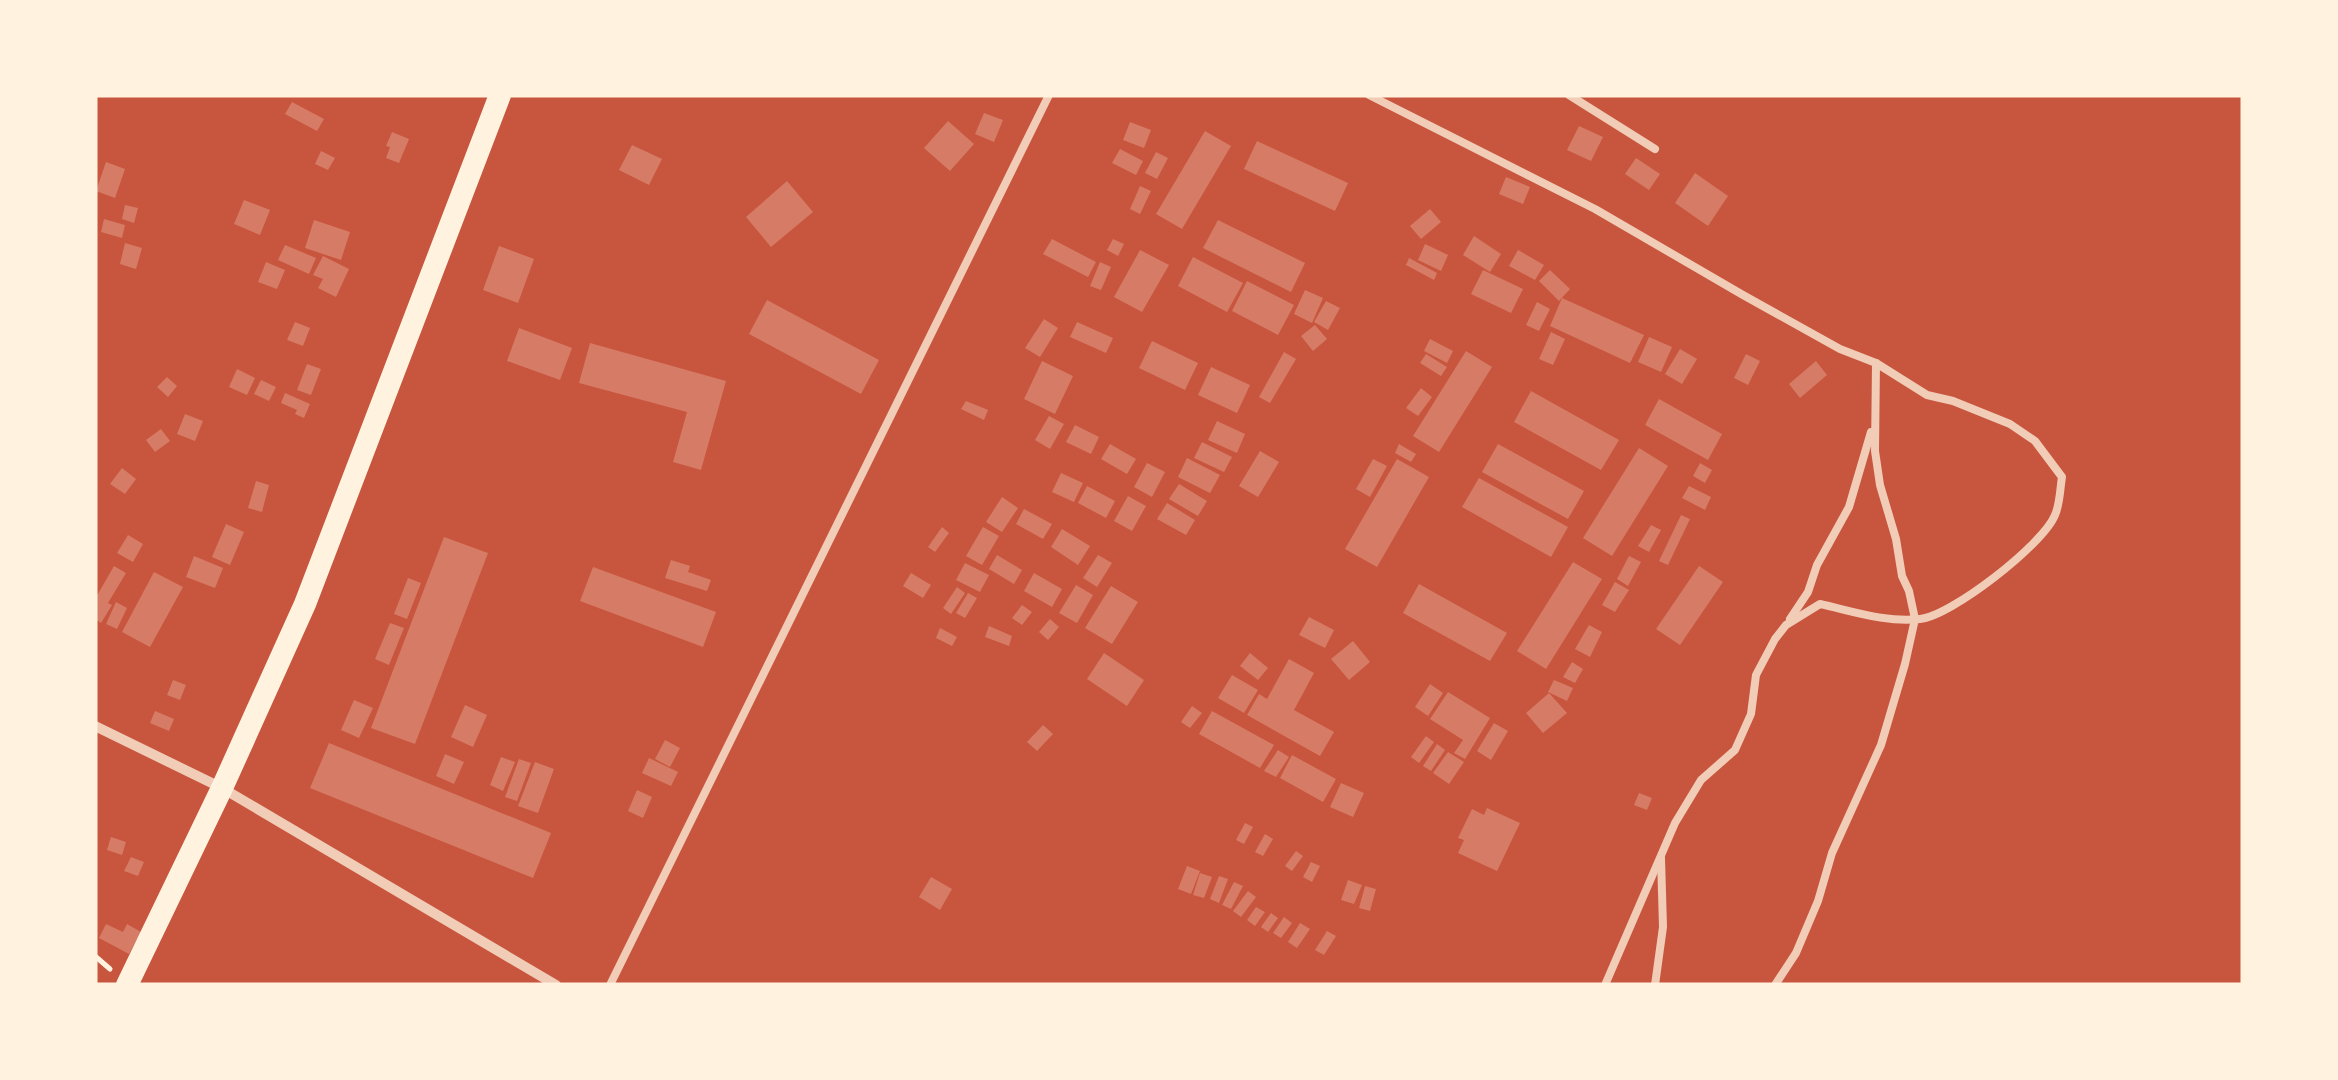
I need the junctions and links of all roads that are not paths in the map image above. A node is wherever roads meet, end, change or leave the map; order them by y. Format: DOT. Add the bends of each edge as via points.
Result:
graph roads {
  1 [pos="500,95"];
  2 [pos="1049,95"];
  3 [pos="1369,95"];
  4 [pos="1569,95"];
  5 [pos="1655,149"];
  6 [pos="1876,364"];
  7 [pos="1874,423"];
  8 [pos="1915,619"];
  9 [pos="1786,625"];
  10 [pos="95,726"];
  11 [pos="222,788"];
  12 [pos="1661,854"];
  13 [pos="126,985"];
  14 [pos="556,985"];
  15 [pos="610,985"];
  16 [pos="1604,985"];
  17 [pos="1655,985"];
  18 [pos="1775,985"];
  1 -- 11 [label="main road" via="305,604"];
  2 -- 15 [label="lane"];
  3 -- 6 [label="lane"];
  4 -- 5 [label="lane"];
  6 -- 7 [label="lane"];
  6 -- 8 [label="lane" via="1927,394 2010,424 2036,441 2062,477 2055,515 2022,556 1972,593"];
  7 -- 8 [label="lane" via="1880,485"];
  7 -- 9 [label="lane" via="1849,508"];
  8 -- 9 [label="lane" via="1820,604"];
  8 -- 18 [label="lane" via="1882,746 1832,853 1796,953"];
  9 -- 12 [label="lane" via="1756,675 1735,750 1700,780"];
  10 -- 11 [label="street"];
  11 -- 13 [label="main road"];
  11 -- 14 [label="street"];
  12 -- 16 [label="lane"];
  12 -- 17 [label="lane" via="1663,927"];
}
